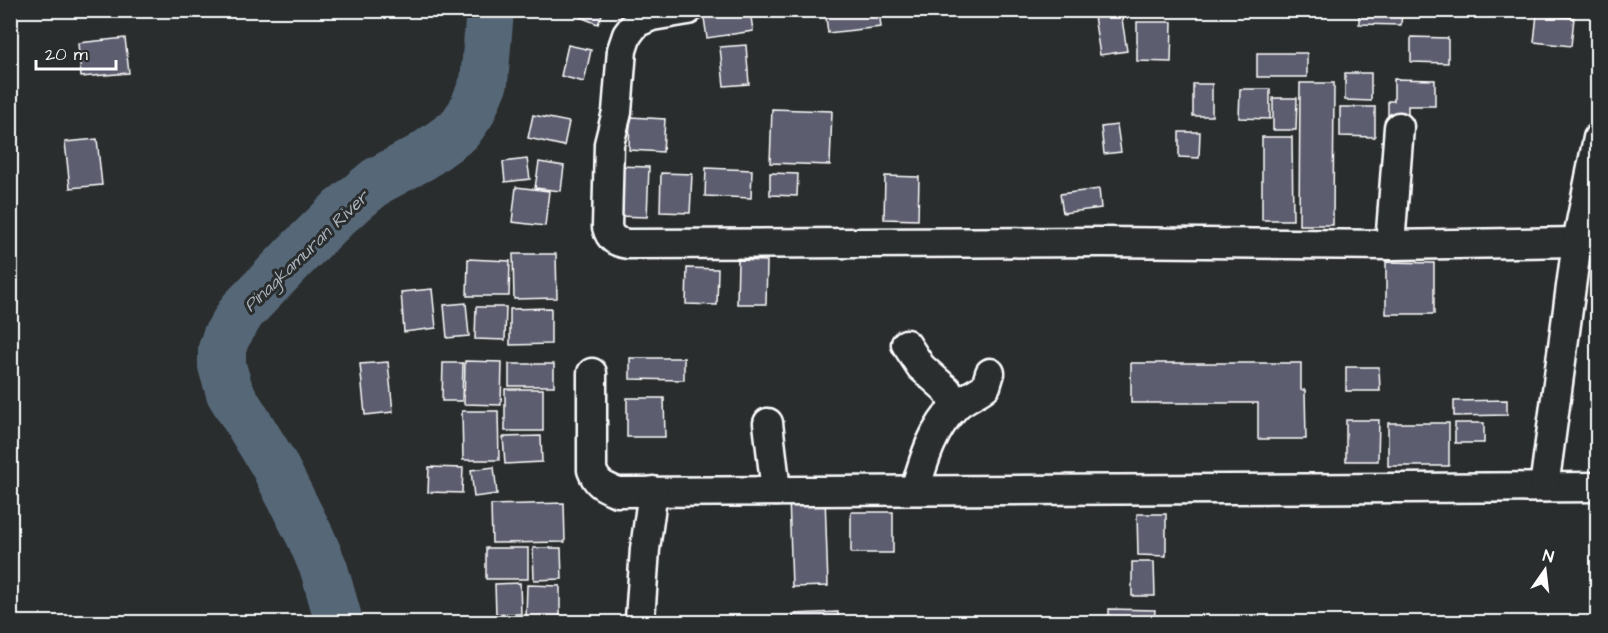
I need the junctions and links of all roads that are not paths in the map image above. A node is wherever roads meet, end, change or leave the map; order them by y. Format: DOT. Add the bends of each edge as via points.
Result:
graph roads {
  1 [pos="688,10"];
  2 [pos="1399,127"];
  3 [pos="1598,138"];
  4 [pos="1576,242"];
  5 [pos="1390,245"];
  6 [pos="906,344"];
  7 [pos="592,373"];
  8 [pos="990,373"];
  9 [pos="955,405"];
  10 [pos="768,423"];
  11 [pos="1598,487"];
  12 [pos="1544,488"];
  13 [pos="915,490"];
  14 [pos="653,491"];
  15 [pos="776,491"];
  16 [pos="640,619"];
  1 -- 5 [label="street" via="636,23 622,50 609,144 607,227 619,242"];
  2 -- 5 [label="street"];
  3 -- 4 [label="street"];
  4 -- 5 [label="street"];
  4 -- 12 [label="street"];
  6 -- 9 [label="street" via="921,367 947,390"];
  7 -- 14 [label="street" via="595,479 617,492"];
  8 -- 9 [label="street" via="986,386"];
  9 -- 13 [label="street" via="926,451"];
  10 -- 15 [label="street"];
  11 -- 12 [label="street"];
  12 -- 13 [label="street"];
  13 -- 15 [label="street"];
  14 -- 15 [label="street"];
  14 -- 16 [label="street"];
}
